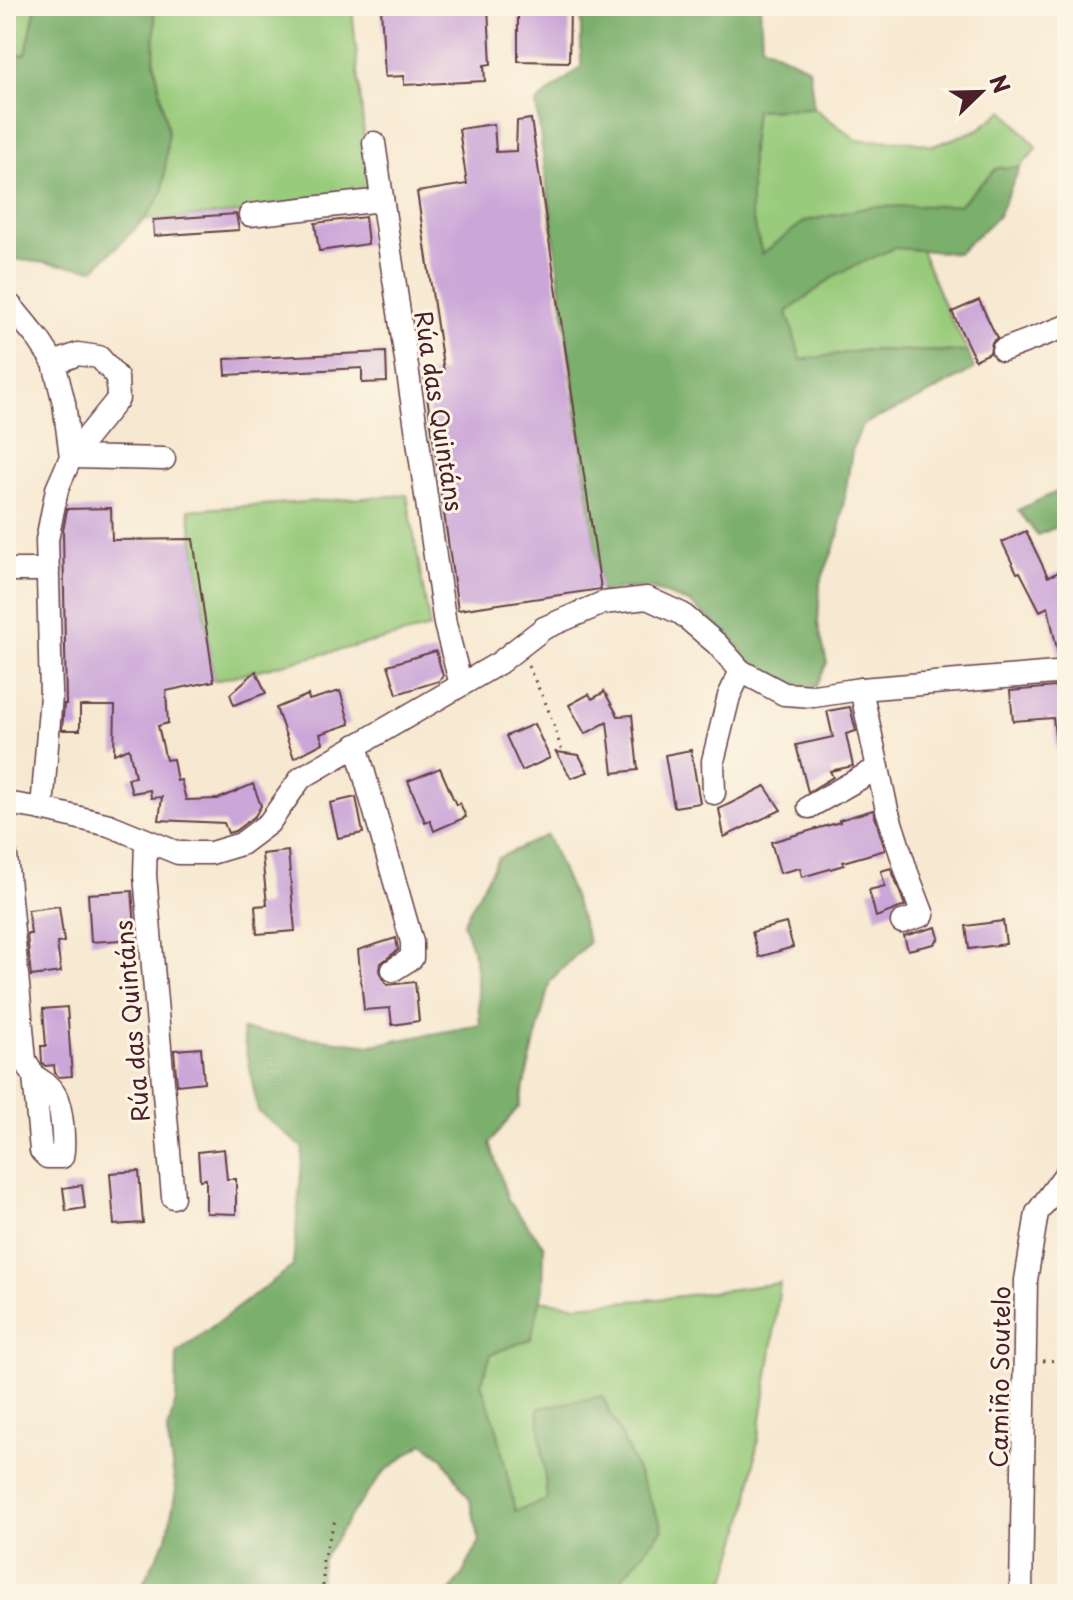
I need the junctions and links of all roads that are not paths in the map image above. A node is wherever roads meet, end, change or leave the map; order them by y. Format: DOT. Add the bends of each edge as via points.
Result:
graph roads {
  1 [pos="374,143"];
  2 [pos="382,200"];
  3 [pos="250,215"];
  4 [pos="6,305"];
  5 [pos="1067,326"];
  6 [pos="1003,350"];
  7 [pos="54,363"];
  8 [pos="71,457"];
  9 [pos="164,459"];
  10 [pos="6,570"];
  11 [pos="48,570"];
  12 [pos="741,671"];
  13 [pos="1067,672"];
  14 [pos="461,685"];
  15 [pos="861,689"];
  16 [pos="356,745"];
  17 [pos="878,768"];
  18 [pos="714,793"];
  19 [pos="6,803"];
  20 [pos="809,807"];
  21 [pos="42,809"];
  22 [pos="146,841"];
  23 [pos="6,856"];
  24 [pos="902,922"];
  25 [pos="393,970"];
  26 [pos="34,1076"];
  27 [pos="1067,1172"];
  28 [pos="173,1197"];
  29 [pos="1021,1594"];
  1 -- 2 [label="street, Rúa das Quintáns"];
  2 -- 3 [label="street"];
  2 -- 14 [label="street, Rúa das Quintáns" via="445,624"];
  4 -- 7 [label="street"];
  5 -- 6 [label="street"];
  7 -- 8 [label="street"];
  7 -- 8 [label="street" via="78,354 99,357 117,377 118,399"];
  8 -- 9 [label="street"];
  8 -- 11 [label="street" via="57,489 47,540"];
  10 -- 11 [label="street"];
  11 -- 21 [label="street" via="51,695"];
  12 -- 14 [label="street" via="682,614 647,598 603,603 544,628"];
  12 -- 15 [label="street" via="784,694"];
  12 -- 18 [label="street" via="729,696 713,761"];
  13 -- 15 [label="street"];
  14 -- 16 [label="street"];
  15 -- 17 [label="street"];
  16 -- 22 [label="street" via="301,778 269,823 241,844 193,854"];
  16 -- 25 [label="street" via="412,942 412,958"];
  17 -- 20 [label="street"];
  17 -- 24 [label="street" via="923,915"];
  19 -- 21 [label="street"];
  21 -- 22 [label="street" via="109,825"];
  22 -- 28 [label="street, Rúa das Quintáns"];
  23 -- 26 [label="street" via="25,1060"];
  27 -- 29 [label="street, Camiño Soutelo" via="1037,1213 1026,1280"];
}
